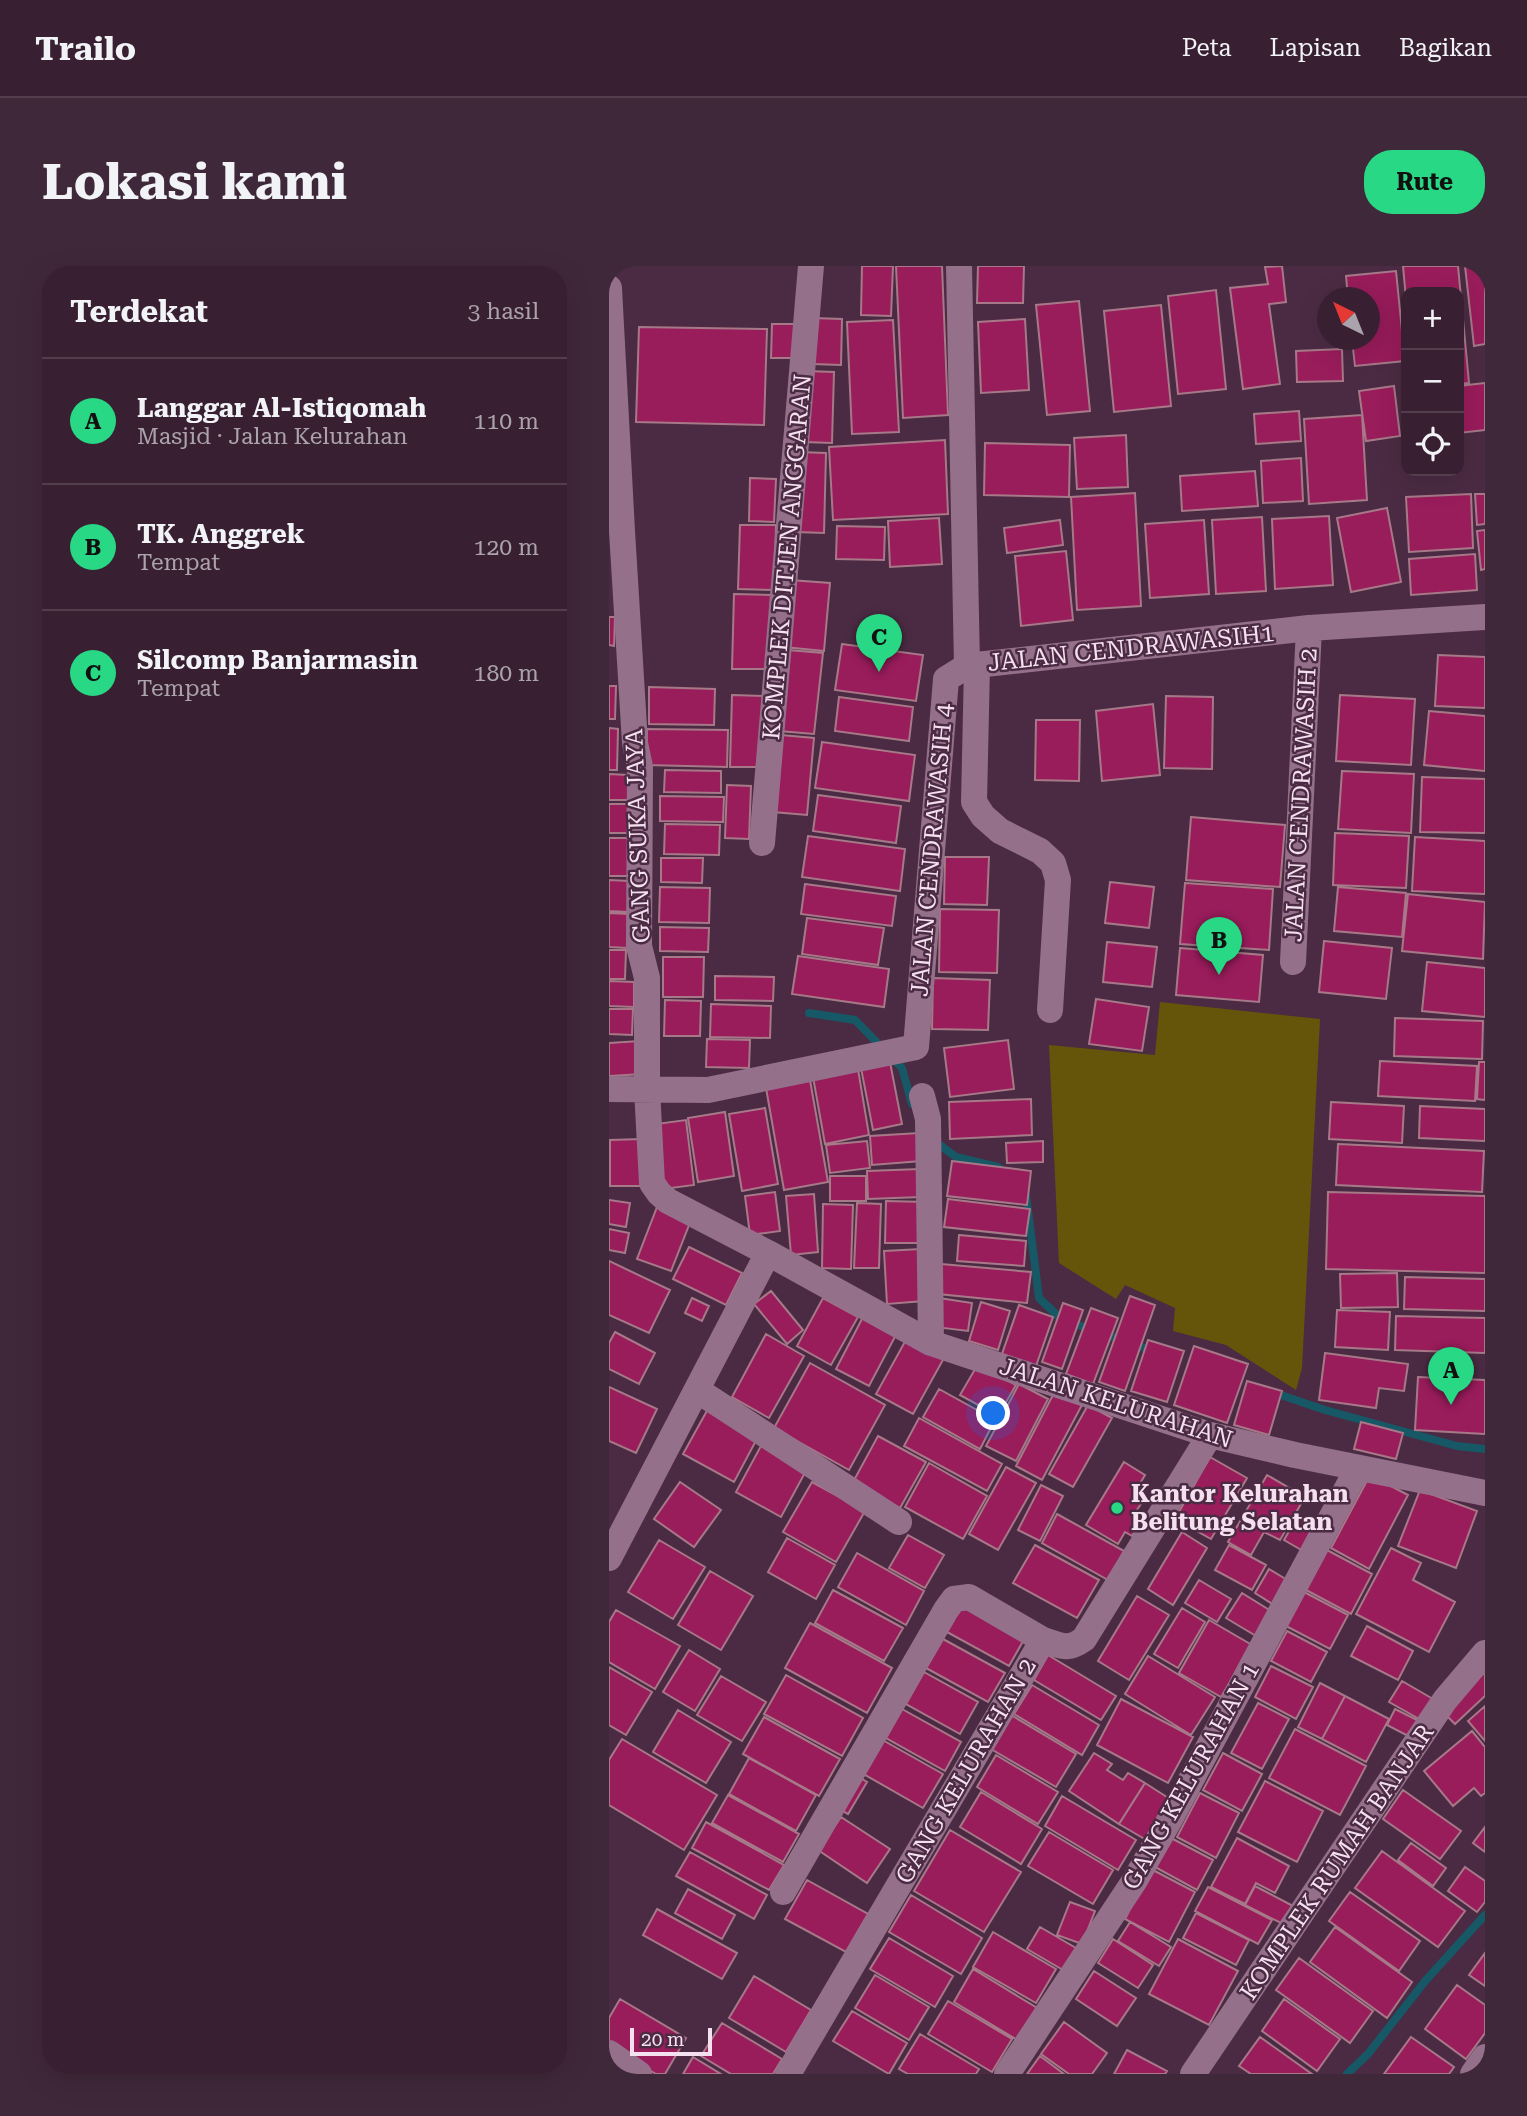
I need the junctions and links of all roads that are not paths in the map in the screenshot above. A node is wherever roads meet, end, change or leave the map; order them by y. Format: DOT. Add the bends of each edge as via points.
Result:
graph roads {
  1 [pos="959,266"];
  2 [pos="811,269"];
  3 [pos="609,289"];
  4 [pos="1485,617"];
  5 [pos="1309,628"];
  6 [pos="972,666"];
  7 [pos="762,843"];
  8 [pos="1293,962"];
  9 [pos="1050,1010"];
  10 [pos="609,1089"];
  11 [pos="647,1089"];
  12 [pos="922,1096"];
  13 [pos="768,1253"];
  14 [pos="931,1343"];
  15 [pos="697,1390"];
  16 [pos="1210,1435"];
  17 [pos="1358,1468"];
  18 [pos="1485,1493"];
  19 [pos="899,1522"];
  20 [pos="609,1558"];
  21 [pos="1043,1640"];
  22 [pos="1485,1653"];
  23 [pos="783,1892"];
  24 [pos="609,2053"];
  25 [pos="1485,2057"];
  26 [pos="639,2074"];
  27 [pos="788,2074"];
  28 [pos="1007,2074"];
  29 [pos="1193,2074"];
  30 [pos="1473,2074"];
  1 -- 6 [label="street, JALAN CENDRAWASIH1"];
  2 -- 7 [label="street, KOMPLEK DITJEN ANGGARAN"];
  3 -- 11 [label="street, GANG SUKA JAYA" via="640,767 639,946 647,978"];
  4 -- 5 [label="street, JALAN CENDRAWASIH1"];
  5 -- 6 [label="street, JALAN CENDRAWASIH1"];
  5 -- 8 [label="street, JALAN CENDRAWASIH 2"];
  6 -- 9 [label="street" via="974,802 1000,831 1053,863 1058,880"];
  6 -- 11 [label="street, JALAN CENDRAWASIH 4" via="946,679 916,1047 708,1090"];
  10 -- 11 [label="street"];
  11 -- 13 [label="street, GANG SUKA JAYA" via="652,1183 659,1193"];
  12 -- 14 [label="street" via="927,1119"];
  13 -- 14 [label="street, JALAN KELURAHAN"];
  13 -- 15 [label="street"];
  14 -- 16 [label="street, JALAN KELURAHAN"];
  15 -- 19 [label="street"];
  15 -- 20 [label="street"];
  16 -- 17 [label="street, JALAN KELURAHAN"];
  16 -- 21 [label="street, GANG KELURAHAN 2" via="1084,1639 1066,1648"];
  17 -- 18 [label="street, JALAN KELURAHAN"];
  17 -- 28 [label="street, GANG KELURAHAN 1" via="1170,1821"];
  21 -- 23 [label="street" via="969,1597 954,1599"];
  21 -- 27 [label="street, GANG KELURAHAN 2"];
  22 -- 29 [label="street, KOMPLEK RUMAH BANJAR" via="1445,1700"];
  24 -- 26 [label="street"];
  25 -- 30 [label="street"];
}
